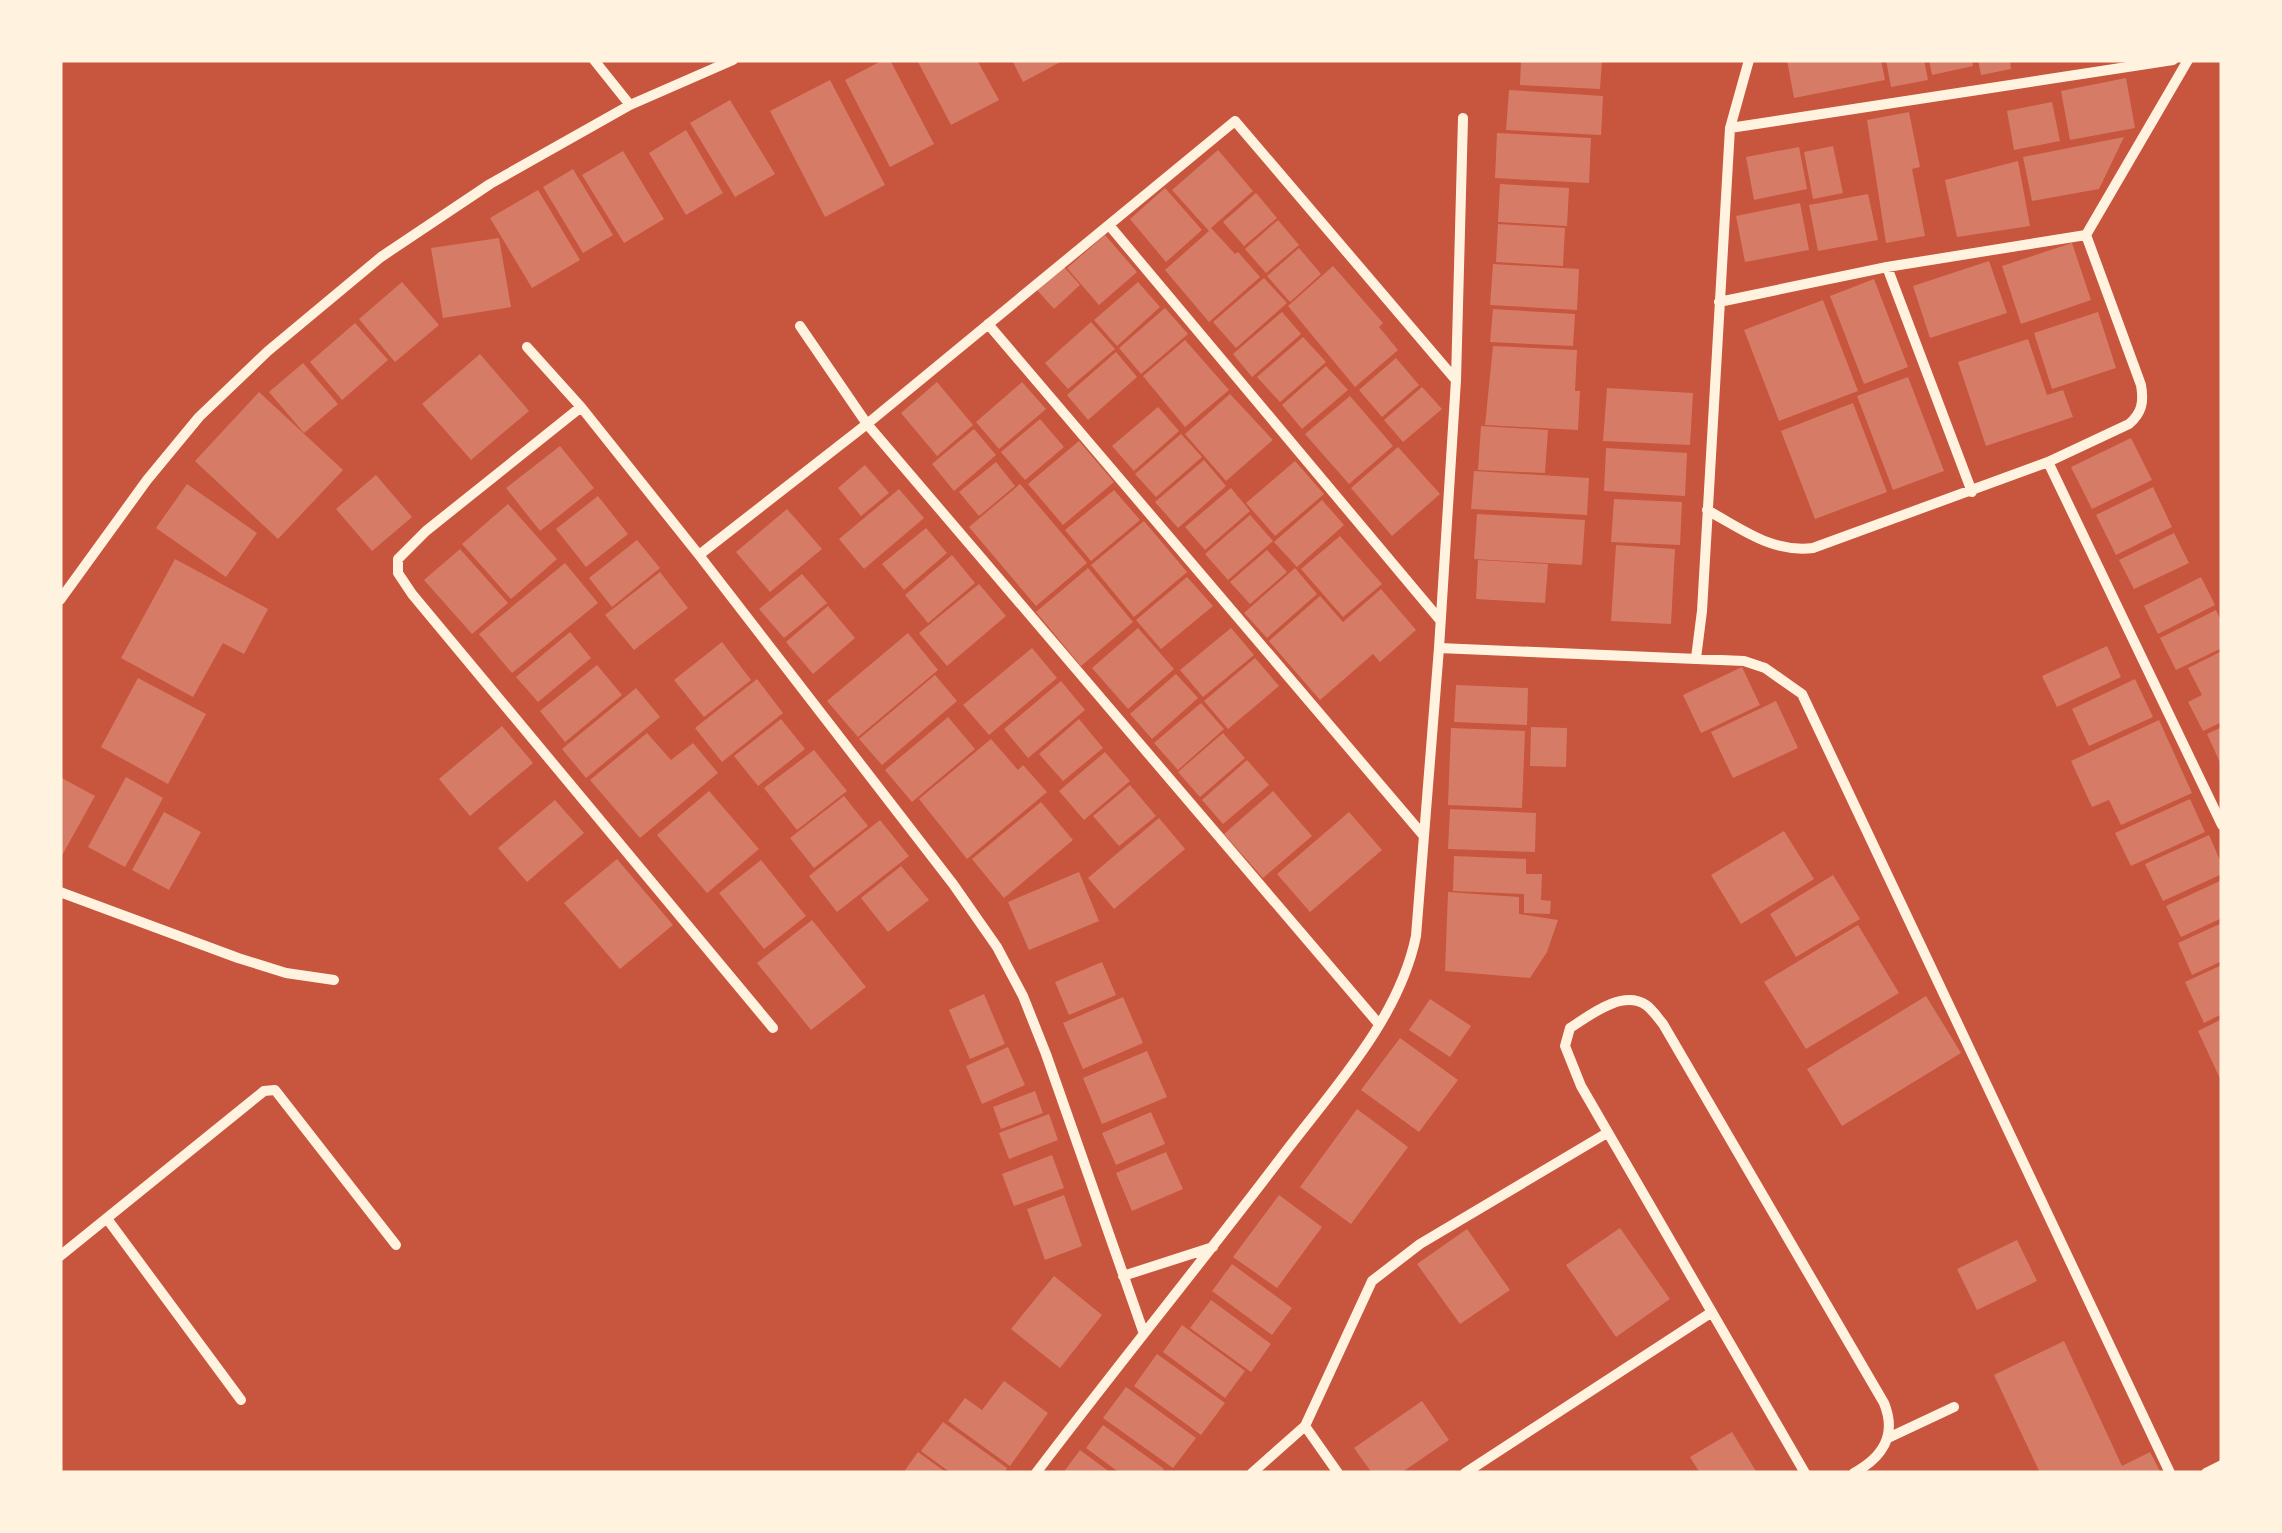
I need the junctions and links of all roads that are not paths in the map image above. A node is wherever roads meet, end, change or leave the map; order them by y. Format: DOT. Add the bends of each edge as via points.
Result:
graph roads {
  1 [pos="594,60"];
  2 [pos="732,60"];
  3 [pos="1749,60"];
  4 [pos="2173,60"];
  5 [pos="2188,60"];
  6 [pos="630,105"];
  7 [pos="1462,118"];
  8 [pos="1730,128"];
  9 [pos="1109,225"];
  10 [pos="2086,234"];
  11 [pos="1887,268"];
  12 [pos="1719,302"];
  13 [pos="988,324"];
  14 [pos="800,326"];
  15 [pos="527,347"];
  16 [pos="1456,380"];
  17 [pos="581,407"];
  18 [pos="867,424"];
  19 [pos="2048,462"];
  20 [pos="1972,492"];
  21 [pos="1708,510"];
  22 [pos="698,555"];
  23 [pos="60,600"];
  24 [pos="1440,620"];
  25 [pos="1440,648"];
  26 [pos="1696,658"];
  27 [pos="2222,824"];
  28 [pos="1423,835"];
  29 [pos="60,892"];
  30 [pos="334,980"];
  31 [pos="1378,1023"];
  32 [pos="773,1028"];
  33 [pos="1607,1134"];
  34 [pos="108,1220"];
  35 [pos="396,1245"];
  36 [pos="1213,1247"];
  37 [pos="60,1256"];
  38 [pos="1123,1276"];
  39 [pos="1712,1312"];
  40 [pos="1143,1331"];
  41 [pos="241,1400"];
  42 [pos="1954,1407"];
  43 [pos="1305,1426"];
  44 [pos="1888,1438"];
  45 [pos="2222,1465"];
  46 [pos="1036,1473"];
  47 [pos="1252,1473"];
  48 [pos="1338,1473"];
  49 [pos="1465,1473"];
  50 [pos="1804,1473"];
  51 [pos="1854,1473"];
  52 [pos="2170,1473"];
  53 [pos="2206,1473"];
  1 -- 6 [label="street"];
  2 -- 6 [label="street"];
  3 -- 8 [label="street"];
  4 -- 8 [label="street"];
  5 -- 10 [label="street"];
  6 -- 23 [label="street" via="490,184 380,257 268,351 198,417"];
  7 -- 16 [label="street"];
  8 -- 12 [label="street"];
  9 -- 13 [label="street"];
  9 -- 16 [label="street" via="1235,121"];
  9 -- 24 [label="street"];
  10 -- 11 [label="street"];
  10 -- 19 [label="street" via="2143,400 2129,424"];
  11 -- 12 [label="street"];
  11 -- 20 [label="street"];
  12 -- 21 [label="street"];
  13 -- 18 [label="street"];
  13 -- 28 [label="street"];
  14 -- 18 [label="street"];
  15 -- 17 [label="street"];
  16 -- 24 [label="street"];
  17 -- 22 [label="street"];
  17 -- 32 [label="street" via="426,532 398,559 398,573"];
  18 -- 22 [label="street"];
  18 -- 31 [label="street"];
  19 -- 20 [label="street"];
  19 -- 27 [label="street"];
  20 -- 21 [label="street" via="1799,550 1770,545"];
  21 -- 26 [label="street"];
  22 -- 38 [label="street" via="997,947 1046,1054"];
  24 -- 25 [label="street"];
  25 -- 26 [label="street"];
  25 -- 28 [label="street"];
  26 -- 52 [label="street" via="1765,668 1807,703"];
  28 -- 31 [label="street" via="1411,959"];
  29 -- 30 [label="street" via="286,974"];
  31 -- 36 [label="street"];
  33 -- 39 [label="street"];
  33 -- 43 [label="street" via="1420,1244 1372,1281"];
  33 -- 44 [label="street" via="1565,1046 1570,1028 1631,1000 1646,1004 1663,1024 1884,1404"];
  34 -- 35 [label="street" via="264,1091 275,1090"];
  34 -- 37 [label="street"];
  34 -- 41 [label="street"];
  36 -- 38 [label="street"];
  36 -- 40 [label="street"];
  38 -- 40 [label="street"];
  39 -- 49 [label="street"];
  39 -- 50 [label="street"];
  40 -- 46 [label="street"];
  42 -- 44 [label="street"];
  43 -- 47 [label="street"];
  43 -- 48 [label="street"];
  44 -- 51 [label="street"];
  45 -- 53 [label="street"];
}
